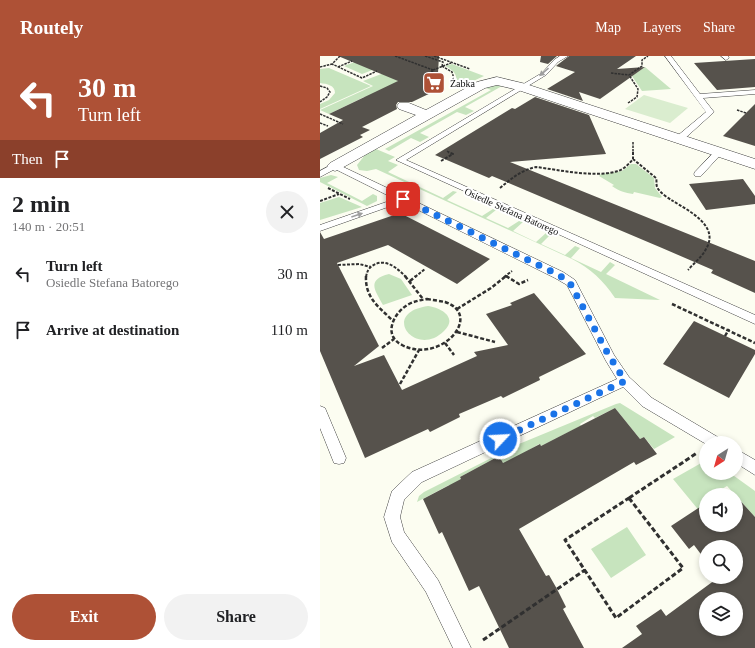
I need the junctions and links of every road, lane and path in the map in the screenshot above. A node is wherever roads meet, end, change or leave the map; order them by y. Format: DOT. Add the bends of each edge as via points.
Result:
graph roads {
  1 [pos="340,56"];
  2 [pos="395,56"];
  3 [pos="425,56"];
  4 [pos="565,56"];
  5 [pos="648,56"];
  6 [pos="668,56"];
  7 [pos="352,61"];
  8 [pos="452,62"];
  9 [pos="332,64"];
  10 [pos="442,66"];
  11 [pos="320,67"];
  12 [pos="338,67"];
  13 [pos="377,71"];
  14 [pos="611,73"];
  15 [pos="629,76"];
  16 [pos="320,86"];
  17 [pos="522,87"];
  18 [pos="755,92"];
  19 [pos="698,96"];
  20 [pos="320,102"];
  21 [pos="404,106"];
  22 [pos="320,114"];
  23 [pos="427,115"];
  24 [pos="611,116"];
  25 [pos="320,123"];
  26 [pos="343,124"];
  27 [pos="328,126"];
  28 [pos="679,139"];
  29 [pos="441,148"];
  30 [pos="719,152"];
  31 [pos="755,164"];
  32 [pos="437,165"];
  33 [pos="335,166"];
  34 [pos="320,174"];
  35 [pos="698,174"];
  36 [pos="327,187"];
  37 [pos="495,192"];
  38 [pos="340,194"];
  39 [pos="403,199"];
  40 [pos="320,201"];
  41 [pos="371,210"];
  42 [pos="320,228"];
  43 [pos="525,258"];
  44 [pos="338,265"];
  45 [pos="371,267"];
  46 [pos="424,269"];
  47 [pos="684,275"];
  48 [pos="410,281"];
  49 [pos="423,300"];
  50 [pos="672,304"];
  51 [pos="456,309"];
  52 [pos="392,320"];
  53 [pos="755,320"];
  54 [pos="457,332"];
  55 [pos="394,339"];
  56 [pos="495,342"];
  57 [pos="755,343"];
  58 [pos="445,344"];
  59 [pos="382,348"];
  60 [pos="419,350"];
  61 [pos="454,355"];
  62 [pos="625,381"];
  63 [pos="400,384"];
  64 [pos="320,412"];
  65 [pos="704,436"];
  66 [pos="699,452"];
  67 [pos="339,458"];
  68 [pos="743,460"];
  69 [pos="755,468"];
  70 [pos="629,498"];
  71 [pos="585,570"];
  72 [pos="476,644"];
  73 [pos="462,648"];
  1 -- 9 [label="path"];
  2 -- 10 [label="path" via="432,71"];
  3 -- 10 [label="path" via="443,62"];
  4 -- 17 [label="lane, Osiedle Stefana Batorego, one-way" via="556,61 544,74"];
  5 -- 15 [label="path" via="642,60 642,66"];
  6 -- 19 [label="lane"];
  7 -- 12 [label="path"];
  8 -- 10 [label="path"];
  9 -- 11 [label="path"];
  9 -- 12 [label="path"];
  12 -- 13 [label="path" via="362,78"];
  14 -- 15 [label="path"];
  15 -- 24 [label="path" via="638,89 637,96"];
  16 -- 20 [label="path" via="330,92"];
  17 -- 23 [label="street" via="505,82 490,82"];
  17 -- 24 [label="street"];
  17 -- 53 [label="lane, Osiedle Stefana Batorego" via="400,160"];
  18 -- 19 [label="lane"];
  19 -- 28 [label="lane" via="710,112"];
  21 -- 23 [label="street"];
  22 -- 26 [label="path"];
  23 -- 33 [label="street"];
  24 -- 28 [label="street"];
  25 -- 27 [label="path"];
  28 -- 30 [label="street"];
  29 -- 32 [label="path" via="453,154"];
  30 -- 31 [label="street"];
  30 -- 35 [label="lane"];
  33 -- 34 [label="lane"];
  33 -- 39 [label="lane"];
  36 -- 38 [label="path"];
  37 -- 47 [label="path" via="529,168 595,173 622,169 633,160 654,176 659,191 665,197 700,219 710,234 708,247"];
  38 -- 40 [label="path"];
  38 -- 41 [label="path"];
  39 -- 41 [label="lane"];
  39 -- 43 [label="lane"];
  42 -- 41 [label="lane, one-way"];
  43 -- 51 [label="path" via="491,288"];
  43 -- 62 [label="lane" via="570,283"];
  44 -- 45 [label="path" via="359,264"];
  45 -- 48 [label="path" via="384,262"];
  45 -- 52 [label="path" via="365,279 368,289 380,310"];
  46 -- 48 [label="path"];
  48 -- 49 [label="path"];
  49 -- 51 [label="path" via="439,299"];
  49 -- 52 [label="path" via="407,305 398,311"];
  50 -- 57 [label="path"];
  51 -- 54 [label="path" via="460,318 460,328"];
  52 -- 55 [label="path" via="390,328"];
  54 -- 56 [label="path"];
  54 -- 58 [label="path"];
  55 -- 59 [label="path"];
  55 -- 60 [label="path" via="412,350"];
  58 -- 60 [label="path"];
  58 -- 61 [label="path"];
  60 -- 63 [label="path"];
  62 -- 65 [label="lane" via="648,402"];
  62 -- 73 [label="lane" via="417,477 397,496 392,517 398,536 432,586"];
  64 -- 67 [label="lane"];
  66 -- 70 [label="path"];
  68 -- 69 [label="lane"];
  70 -- 71 [label="path" via="565,540"];
  70 -- 71 [label="path" via="683,568 616,618"];
  71 -- 72 [label="path"];
}
